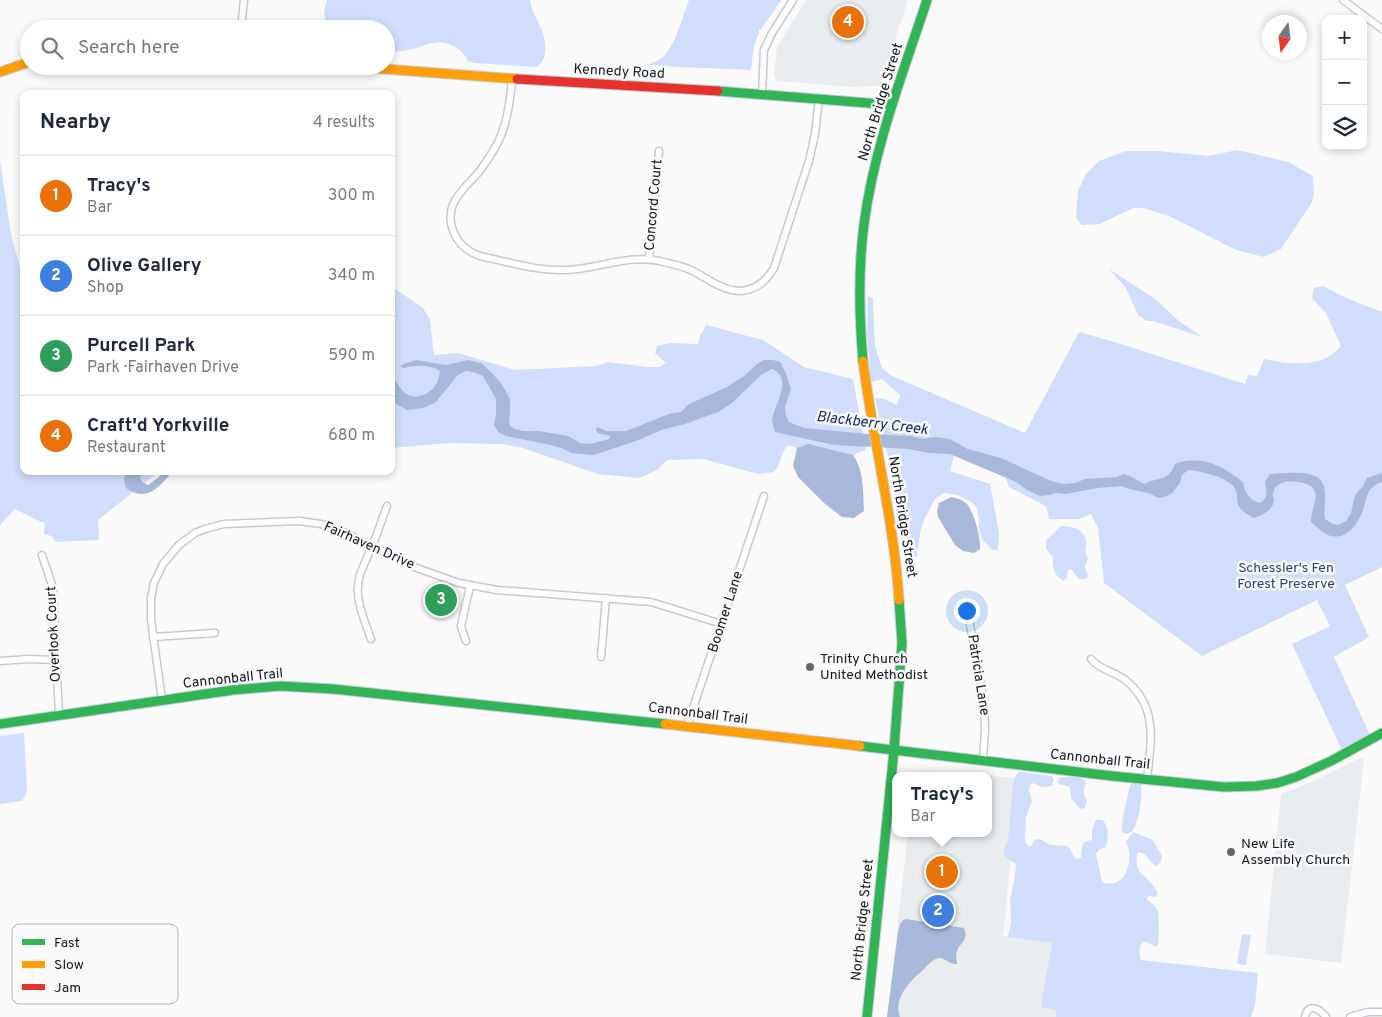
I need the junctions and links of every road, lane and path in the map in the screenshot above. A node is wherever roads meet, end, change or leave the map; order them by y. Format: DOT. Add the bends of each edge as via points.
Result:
graph roads {
  1 [pos="244,0"];
  2 [pos="793,0"];
  3 [pos="927,0"];
  4 [pos="1343,0"];
  5 [pos="242,20"];
  6 [pos="1382,29"];
  7 [pos="20,65"];
  8 [pos="395,70"];
  9 [pos="0,72"];
  10 [pos="512,80"];
  11 [pos="762,94"];
  12 [pos="820,99"];
  13 [pos="892,106"];
  14 [pos="659,151"];
  15 [pos="649,260"];
  16 [pos="764,496"];
  17 [pos="387,506"];
  18 [pos="372,546"];
  19 [pos="42,555"];
  20 [pos="470,586"];
  21 [pos="606,598"];
  22 [pos="969,619"];
  23 [pos="722,624"];
  24 [pos="215,633"];
  25 [pos="154,637"];
  26 [pos="371,639"];
  27 [pos="466,641"];
  28 [pos="601,658"];
  29 [pos="1091,659"];
  30 [pos="56,660"];
  31 [pos="0,661"];
  32 [pos="162,700"];
  33 [pos="59,716"];
  34 [pos="0,724"];
  35 [pos="687,726"];
  36 [pos="1382,732"];
  37 [pos="894,750"];
  38 [pos="983,761"];
  39 [pos="1147,779"];
  40 [pos="1382,1012"];
  41 [pos="867,1017"];
  42 [pos="1305,1017"];
  43 [pos="1326,1017"];
  44 [pos="1350,1017"];
  1 -- 5 [label="street"];
  2 -- 11 [label="street" via="764,50"];
  3 -- 13 [label="main road, North Bridge Street"];
  4 -- 6 [label="street"];
  7 -- 9 [label="main road"];
  8 -- 10 [label="main road, Kennedy Road"];
  10 -- 11 [label="main road, Kennedy Road"];
  10 -- 15 [label="street" via="508,112 500,138 481,170 457,196 452,208 452,227 458,240 468,251 480,256 534,268 576,270 616,261"];
  11 -- 12 [label="main road, Kennedy Road"];
  12 -- 13 [label="main road, Kennedy Road"];
  12 -- 15 [label="street" via="809,162 774,268 766,280 749,290 737,291 687,268"];
  13 -- 37 [label="main road, North Bridge Street" via="864,224 859,280 863,362 897,569 902,643"];
  14 -- 15 [label="street, Concord Court"];
  16 -- 23 [label="street, Boomer Lane"];
  17 -- 18 [label="street"];
  18 -- 20 [label="street, Fairhaven Drive" via="428,572"];
  18 -- 25 [label="street, Fairhaven Drive" via="331,527 301,521 224,524 204,529 179,545 160,569 151,598"];
  18 -- 26 [label="street" via="357,589"];
  19 -- 30 [label="street, Overlook Court" via="53,588"];
  20 -- 21 [label="street, Fairhaven Drive"];
  20 -- 27 [label="street" via="461,626"];
  21 -- 23 [label="street, Fairhaven Drive" via="652,602"];
  21 -- 28 [label="street"];
  22 -- 38 [label="street, Patricia Lane" via="984,702"];
  23 -- 35 [label="street, Boomer Lane"];
  24 -- 25 [label="street"];
  25 -- 32 [label="street, Fairhaven Drive"];
  29 -- 39 [label="street" via="1094,664 1132,686 1145,704 1151,730"];
  30 -- 31 [label="street"];
  30 -- 33 [label="street, Overlook Court"];
  32 -- 33 [label="main road, Cannonball Trail"];
  32 -- 35 [label="main road, Cannonball Trail" via="280,686 332,688"];
  33 -- 34 [label="main road, Cannonball Trail"];
  35 -- 37 [label="main road, Cannonball Trail"];
  36 -- 39 [label="main road, Cannonball Trail" via="1314,770 1277,783 1224,787"];
  37 -- 38 [label="main road, Cannonball Trail"];
  37 -- 41 [label="main road, North Bridge Street"];
  38 -- 39 [label="main road, Cannonball Trail"];
  40 -- 44 [label="street"];
  42 -- 43 [label="street" via="1307,1011 1316,1008"];
}
